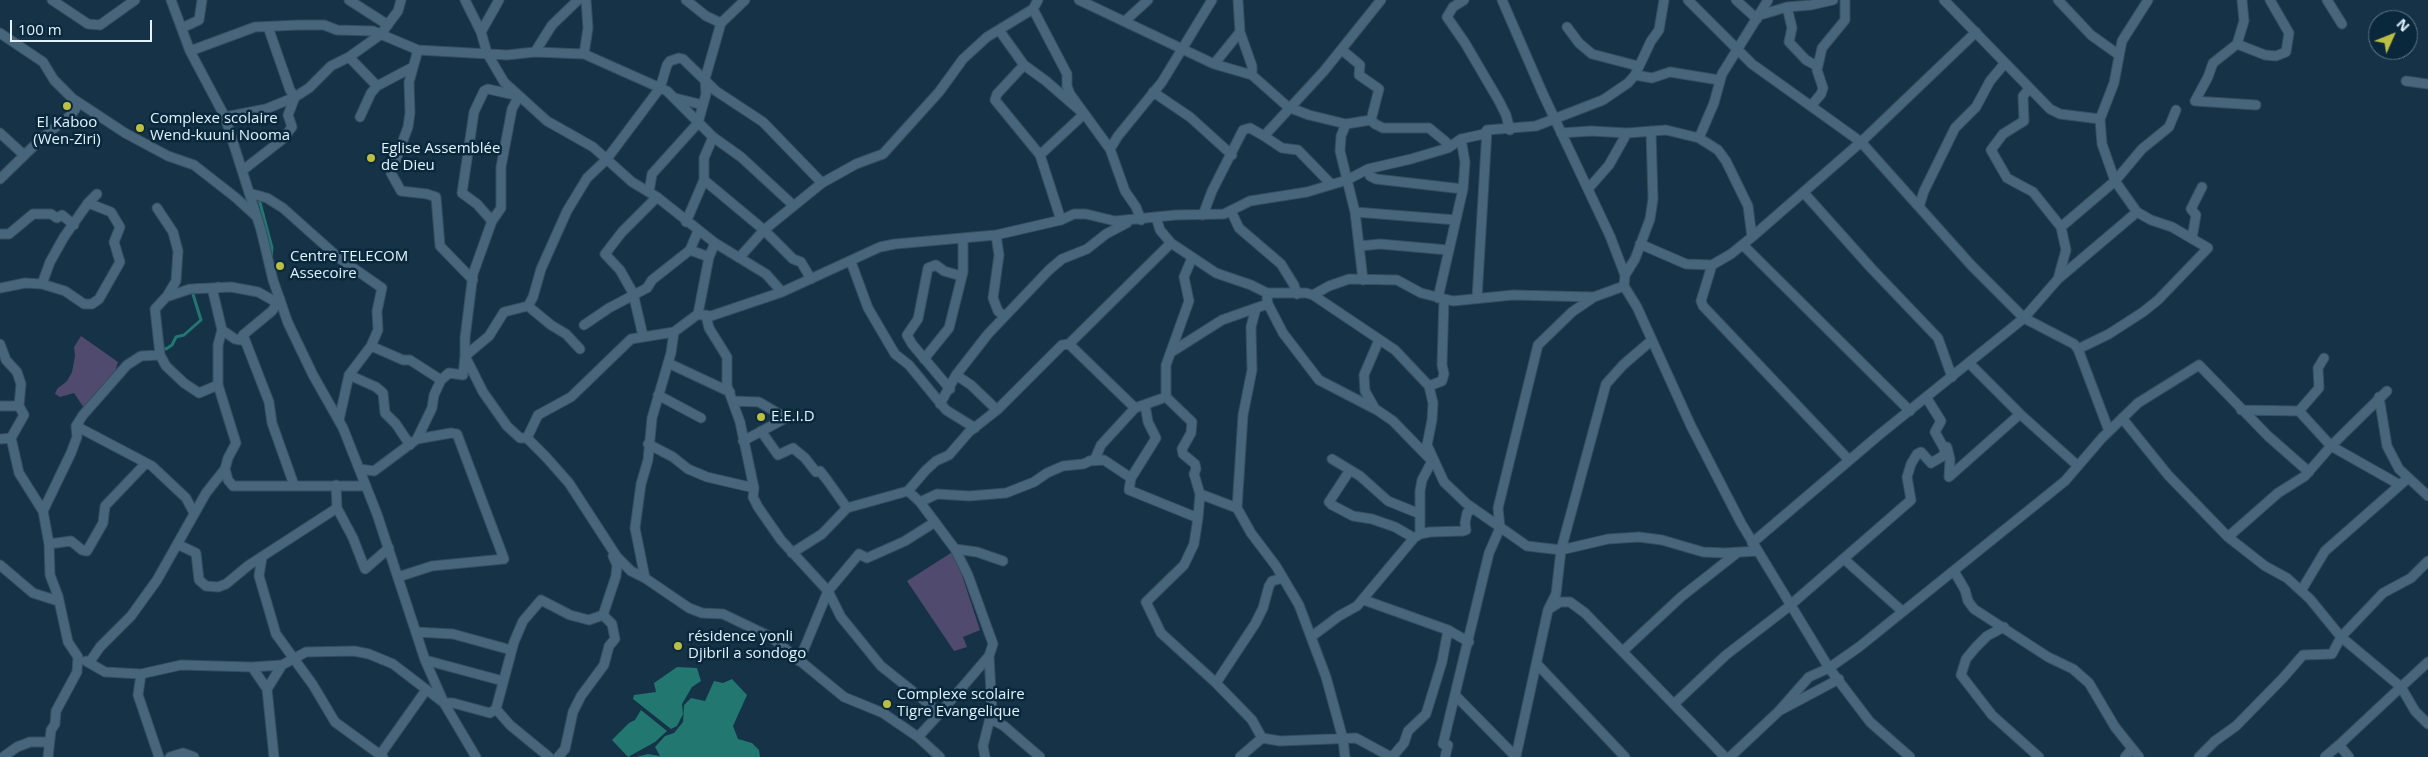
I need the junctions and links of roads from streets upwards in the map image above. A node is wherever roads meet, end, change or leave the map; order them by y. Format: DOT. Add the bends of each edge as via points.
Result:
graph roads {
  1 [pos="52,0"];
  2 [pos="135,0"];
  3 [pos="171,0"];
  4 [pos="202,0"];
  5 [pos="349,0"];
  6 [pos="465,0"];
  7 [pos="499,0"];
  8 [pos="578,0"];
  9 [pos="586,0"];
  10 [pos="686,0"];
  11 [pos="745,0"];
  12 [pos="1038,0"];
  13 [pos="1079,0"];
  14 [pos="1148,0"];
  15 [pos="1212,0"];
  16 [pos="1238,0"];
  17 [pos="1381,0"];
  18 [pos="1464,0"];
  19 [pos="1502,0"];
  20 [pos="1664,0"];
  21 [pos="1688,0"];
  22 [pos="1736,0"];
  23 [pos="1768,0"];
  24 [pos="1833,0"];
  25 [pos="1845,0"];
  26 [pos="1944,0"];
  27 [pos="2058,0"];
  28 [pos="2148,0"];
  29 [pos="2242,0"];
  30 [pos="2270,0"];
  31 [pos="2326,0"];
  32 [pos="399,2"];
  33 [pos="1450,4"];
  34 [pos="1787,8"];
  35 [pos="1033,10"];
  36 [pos="1758,17"];
  37 [pos="1125,21"];
  38 [pos="721,23"];
  39 [pos="2342,24"];
  40 [pos="388,25"];
  41 [pos="268,27"];
  42 [pos="182,28"];
  43 [pos="1567,28"];
  44 [pos="999,30"];
  45 [pos="481,32"];
  46 [pos="1240,32"];
  47 [pos="1976,32"];
  48 [pos="0,34"];
  49 [pos="380,35"];
  50 [pos="2237,44"];
  51 [pos="1737,48"];
  52 [pos="1182,49"];
  53 [pos="418,50"];
  54 [pos="1342,50"];
  55 [pos="190,51"];
  56 [pos="535,52"];
  57 [pos="487,53"];
  58 [pos="584,54"];
  59 [pos="2119,55"];
  60 [pos="349,57"];
  61 [pos="2005,63"];
  62 [pos="1214,64"];
  63 [pos="1024,65"];
  64 [pos="1818,66"];
  65 [pos="411,68"];
  66 [pos="1637,71"];
  67 [pos="1252,75"];
  68 [pos="705,79"];
  69 [pos="1719,80"];
  70 [pos="2406,81"];
  71 [pos="2428,84"];
  72 [pos="377,86"];
  73 [pos="660,88"];
  74 [pos="2029,90"];
  75 [pos="1153,92"];
  76 [pos="519,96"];
  77 [pos="72,98"];
  78 [pos="295,98"];
  79 [pos="674,98"];
  80 [pos="703,105"];
  81 [pos="2256,105"];
  82 [pos="1811,106"];
  83 [pos="1288,107"];
  84 [pos="2176,110"];
  85 [pos="1084,114"];
  86 [pos="360,116"];
  87 [pos="225,117"];
  88 [pos="2100,119"];
  89 [pos="1371,120"];
  90 [pos="1555,120"];
  91 [pos="698,123"];
  92 [pos="1346,124"];
  93 [pos="1487,130"];
  94 [pos="1510,130"];
  95 [pos="1652,131"];
  96 [pos="0,133"];
  97 [pos="1626,133"];
  98 [pos="1562,134"];
  99 [pos="1264,136"];
  100 [pos="713,138"];
  101 [pos="1699,138"];
  102 [pos="1460,139"];
  103 [pos="1861,142"];
  104 [pos="1448,148"];
  105 [pos="1110,149"];
  106 [pos="24,155"];
  107 [pos="1040,155"];
  108 [pos="1232,155"];
  109 [pos="606,160"];
  110 [pos="1368,169"];
  111 [pos="243,170"];
  112 [pos="0,179"];
  113 [pos="704,180"];
  114 [pos="1347,180"];
  115 [pos="2115,181"];
  116 [pos="822,183"];
  117 [pos="1331,184"];
  118 [pos="2202,187"];
  119 [pos="1464,188"];
  120 [pos="1588,189"];
  121 [pos="249,193"];
  122 [pos="1804,193"];
  123 [pos="97,194"];
  124 [pos="653,194"];
  125 [pos="88,203"];
  126 [pos="793,205"];
  127 [pos="1918,207"];
  128 [pos="157,208"];
  129 [pos="1231,211"];
  130 [pos="1355,212"];
  131 [pos="2137,212"];
  132 [pos="1203,215"];
  133 [pos="1156,217"];
  134 [pos="257,218"];
  135 [pos="1062,220"];
  136 [pos="1136,220"];
  137 [pos="1456,220"];
  138 [pos="492,221"];
  139 [pos="686,222"];
  140 [pos="74,225"];
  141 [pos="2061,227"];
  142 [pos="764,230"];
  143 [pos="698,231"];
  144 [pos="0,234"];
  145 [pos="996,235"];
  146 [pos="1752,237"];
  147 [pos="963,238"];
  148 [pos="2192,238"];
  149 [pos="715,243"];
  150 [pos="1172,243"];
  151 [pos="1640,244"];
  152 [pos="1743,245"];
  153 [pos="1360,246"];
  154 [pos="690,250"];
  155 [pos="1448,250"];
  156 [pos="709,257"];
  157 [pos="739,258"];
  158 [pos="1192,258"];
  159 [pos="850,262"];
  160 [pos="1712,265"];
  161 [pos="1625,275"];
  162 [pos="961,276"];
  163 [pos="812,279"];
  164 [pos="2058,279"];
  165 [pos="472,280"];
  166 [pos="1363,280"];
  167 [pos="42,284"];
  168 [pos="1624,286"];
  169 [pos="218,287"];
  170 [pos="0,288"];
  171 [pos="782,292"];
  172 [pos="1267,293"];
  173 [pos="633,294"];
  174 [pos="1297,294"];
  175 [pos="167,296"];
  176 [pos="1313,296"];
  177 [pos="1594,297"];
  178 [pos="1477,298"];
  179 [pos="1441,299"];
  180 [pos="278,300"];
  181 [pos="1268,304"];
  182 [pos="528,306"];
  183 [pos="1256,308"];
  184 [pos="702,315"];
  185 [pos="1004,316"];
  186 [pos="2024,318"];
  187 [pos="584,325"];
  188 [pos="222,330"];
  189 [pos="674,332"];
  190 [pos="243,335"];
  191 [pos="643,336"];
  192 [pos="1379,340"];
  193 [pos="1652,340"];
  194 [pos="0,344"];
  195 [pos="1069,344"];
  196 [pos="371,346"];
  197 [pos="580,349"];
  198 [pos="2078,349"];
  199 [pos="1173,352"];
  200 [pos="160,355"];
  201 [pos="465,356"];
  202 [pos="2324,358"];
  203 [pos="924,359"];
  204 [pos="668,363"];
  205 [pos="1969,363"];
  206 [pos="956,375"];
  207 [pos="349,376"];
  208 [pos="1952,377"];
  209 [pos="441,380"];
  210 [pos="218,385"];
  211 [pos="1429,386"];
  212 [pos="950,389"];
  213 [pos="2387,391"];
  214 [pos="658,395"];
  215 [pos="731,396"];
  216 [pos="2379,397"];
  217 [pos="1166,398"];
  218 [pos="1926,398"];
  219 [pos="940,404"];
  220 [pos="1145,405"];
  221 [pos="0,406"];
  222 [pos="19,406"];
  223 [pos="1135,408"];
  224 [pos="997,410"];
  225 [pos="1377,410"];
  226 [pos="2241,410"];
  227 [pos="1910,411"];
  228 [pos="2299,411"];
  229 [pos="2020,414"];
  230 [pos="701,418"];
  231 [pos="2122,418"];
  232 [pos="339,420"];
  233 [pos="76,426"];
  234 [pos="975,428"];
  235 [pos="761,431"];
  236 [pos="2109,431"];
  237 [pos="11,438"];
  238 [pos="527,438"];
  239 [pos="1938,438"];
  240 [pos="0,440"];
  241 [pos="743,441"];
  242 [pos="413,442"];
  243 [pos="648,444"];
  244 [pos="2331,446"];
  245 [pos="1332,460"];
  246 [pos="1850,460"];
  247 [pos="1089,461"];
  248 [pos="146,463"];
  249 [pos="1433,463"];
  250 [pos="2078,466"];
  251 [pos="225,469"];
  252 [pos="360,470"];
  253 [pos="1350,470"];
  254 [pos="2309,472"];
  255 [pos="1131,478"];
  256 [pos="2408,478"];
  257 [pos="294,485"];
  258 [pos="336,485"];
  259 [pos="2400,485"];
  260 [pos="365,486"];
  261 [pos="754,488"];
  262 [pos="908,491"];
  263 [pos="1200,494"];
  264 [pos="2428,496"];
  265 [pos="920,502"];
  266 [pos="337,508"];
  267 [pos="847,508"];
  268 [pos="1237,508"];
  269 [pos="1473,508"];
  270 [pos="43,511"];
  271 [pos="194,514"];
  272 [pos="1420,514"];
  273 [pos="1198,518"];
  274 [pos="935,522"];
  275 [pos="1500,528"];
  276 [pos="1417,536"];
  277 [pos="2228,537"];
  278 [pos="48,544"];
  279 [pos="179,544"];
  280 [pos="1755,547"];
  281 [pos="389,548"];
  282 [pos="610,548"];
  283 [pos="955,548"];
  284 [pos="1561,550"];
  285 [pos="1740,551"];
  286 [pos="792,553"];
  287 [pos="262,557"];
  288 [pos="1844,559"];
  289 [pos="1003,561"];
  290 [pos="2428,561"];
  291 [pos="248,565"];
  292 [pos="0,566"];
  293 [pos="1954,570"];
  294 [pos="259,576"];
  295 [pos="398,577"];
  296 [pos="645,578"];
  297 [pos="1283,578"];
  298 [pos="2301,591"];
  299 [pos="828,592"];
  300 [pos="1364,600"];
  301 [pos="58,601"];
  302 [pos="1791,604"];
  303 [pos="1548,610"];
  304 [pos="1902,611"];
  305 [pos="603,614"];
  306 [pos="2004,627"];
  307 [pos="1448,630"];
  308 [pos="416,632"];
  309 [pos="1311,637"];
  310 [pos="2341,637"];
  311 [pos="1469,642"];
  312 [pos="511,650"];
  313 [pos="1623,651"];
  314 [pos="989,656"];
  315 [pos="78,657"];
  316 [pos="292,658"];
  317 [pos="425,660"];
  318 [pos="799,661"];
  319 [pos="2428,662"];
  320 [pos="89,663"];
  321 [pos="1536,664"];
  322 [pos="282,665"];
  323 [pos="252,666"];
  324 [pos="1829,668"];
  325 [pos="141,674"];
  326 [pos="1839,679"];
  327 [pos="503,681"];
  328 [pos="1216,683"];
  329 [pos="2401,687"];
  330 [pos="268,689"];
  331 [pos="426,690"];
  332 [pos="1456,696"];
  333 [pos="444,703"];
  334 [pos="1674,704"];
  335 [pos="496,709"];
  336 [pos="1779,711"];
  337 [pos="940,713"];
  338 [pos="991,719"];
  339 [pos="2428,724"];
  340 [pos="918,737"];
  341 [pos="1262,738"];
  342 [pos="1343,738"];
  343 [pos="49,742"];
  344 [pos="2339,745"];
  345 [pos="2132,748"];
  346 [pos="381,756"];
  347 [pos="4,757"];
  348 [pos="48,757"];
  349 [pos="158,757"];
  350 [pos="170,757"];
  351 [pos="194,757"];
  352 [pos="274,757"];
  353 [pos="476,757"];
  354 [pos="549,757"];
  355 [pos="558,757"];
  356 [pos="940,757"];
  357 [pos="985,757"];
  358 [pos="1040,757"];
  359 [pos="1240,757"];
  360 [pos="1345,757"];
  361 [pos="1392,757"];
  362 [pos="1445,757"];
  363 [pos="1516,757"];
  364 [pos="1625,757"];
  365 [pos="1725,757"];
  366 [pos="1730,757"];
  367 [pos="1910,757"];
  368 [pos="2039,757"];
  369 [pos="2125,757"];
  370 [pos="2139,757"];
  371 [pos="2199,757"];
  372 [pos="2324,757"];
  373 [pos="2350,757"];
  1 -- 2 [label="street" via="88,24 100,25"];
  3 -- 42 [label="street"];
  4 -- 42 [label="street" via="199,20"];
  5 -- 40 [label="street"];
  6 -- 45 [label="street"];
  7 -- 45 [label="street"];
  8 -- 56 [label="street" via="552,25"];
  9 -- 58 [label="street" via="588,28"];
  10 -- 38 [label="street"];
  11 -- 38 [label="street"];
  12 -- 35 [label="street"];
  13 -- 37 [label="street"];
  14 -- 37 [label="street"];
  15 -- 52 [label="street"];
  16 -- 46 [label="street"];
  17 -- 54 [label="street"];
  18 -- 33 [label="street"];
  19 -- 90 [label="street"];
  20 -- 66 [label="street" via="1659,30"];
  21 -- 51 [label="street"];
  22 -- 36 [label="street"];
  23 -- 36 [label="street"];
  24 -- 34 [label="street"];
  25 -- 64 [label="street" via="1845,20 1824,43"];
  26 -- 47 [label="street"];
  27 -- 59 [label="street" via="2091,35"];
  28 -- 59 [label="street" via="2124,36"];
  29 -- 50 [label="street" via="2244,21"];
  30 -- 50 [label="street" via="2289,33 2286,52 2276,56 2265,55"];
  31 -- 39 [label="street"];
  32 -- 40 [label="street"];
  33 -- 94 [label="street" via="1446,17 1499,101"];
  34 -- 36 [label="street"];
  34 -- 64 [label="street" via="1792,28 1788,42 1806,60"];
  35 -- 44 [label="street"];
  35 -- 85 [label="street" via="1068,74 1070,94"];
  36 -- 51 [label="street"];
  37 -- 52 [label="street"];
  38 -- 68 [label="street"];
  40 -- 49 [label="street"];
  41 -- 49 [label="street" via="324,25 337,30 373,31"];
  41 -- 55 [label="street" via="255,26"];
  41 -- 78 [label="street"];
  42 -- 55 [label="street"];
  43 -- 66 [label="street" via="1592,54"];
  44 -- 63 [label="street"];
  44 -- 116 [label="street" via="963,59 939,92 883,154 856,164"];
  45 -- 57 [label="street"];
  46 -- 62 [label="street"];
  46 -- 67 [label="street"];
  47 -- 61 [label="street"];
  47 -- 103 [label="street"];
  48 -- 77 [label="street" via="43,62 54,80"];
  49 -- 53 [label="street"];
  49 -- 60 [label="street"];
  50 -- 81 [label="street" via="2213,63 2195,101"];
  51 -- 69 [label="street"];
  51 -- 82 [label="street" via="1752,64"];
  52 -- 62 [label="street"];
  52 -- 75 [label="street"];
  53 -- 57 [label="street"];
  53 -- 65 [label="street"];
  54 -- 83 [label="street"];
  54 -- 89 [label="street" via="1360,65 1359,75 1379,89"];
  55 -- 87 [label="street"];
  56 -- 57 [label="street" via="514,55"];
  56 -- 58 [label="street"];
  57 -- 76 [label="street" via="504,82"];
  58 -- 73 [label="street"];
  59 -- 88 [label="street" via="2114,83"];
  60 -- 72 [label="street"];
  60 -- 78 [label="street" via="330,66"];
  61 -- 74 [label="street"];
  61 -- 127 [label="street" via="1990,81 1976,107 1955,128"];
  62 -- 67 [label="street"];
  63 -- 85 [label="street"];
  63 -- 107 [label="street" via="995,100"];
  64 -- 82 [label="street" via="1823,88"];
  65 -- 72 [label="street"];
  65 -- 165 [label="street" via="408,128 391,173 401,191 436,197 440,246"];
  66 -- 69 [label="street" via="1652,78 1670,72"];
  66 -- 90 [label="street" via="1628,83 1602,100"];
  67 -- 83 [label="street"];
  68 -- 73 [label="street" via="684,59 675,58 667,65"];
  68 -- 80 [label="street"];
  68 -- 116 [label="street" via="735,105 763,122"];
  69 -- 101 [label="street" via="1714,103"];
  70 -- 71 [label="street"];
  72 -- 86 [label="street"];
  73 -- 79 [label="street"];
  73 -- 109 [label="street"];
  74 -- 88 [label="street" via="2054,112"];
  74 -- 141 [label="street" via="2023,96 2024,120 2003,134 1991,150 2007,178 2033,192"];
  75 -- 105 [label="street"];
  75 -- 108 [label="street" via="1190,117"];
  76 -- 109 [label="street" via="546,121 587,143"];
  76 -- 138 [label="street" via="512,109 501,167 501,208"];
  76 -- 138 [label="street" via="488,89 474,112 462,193"];
  77 -- 106 [label="street" via="74,111"];
  77 -- 134 [label="street" via="125,133 168,156 194,165 235,196"];
  78 -- 87 [label="street" via="266,109"];
  78 -- 111 [label="street" via="288,114 292,127 290,132"];
  79 -- 80 [label="street"];
  79 -- 91 [label="street"];
  80 -- 91 [label="street"];
  82 -- 103 [label="street"];
  83 -- 92 [label="street"];
  83 -- 99 [label="street"];
  84 -- 115 [label="street" via="2169,127 2142,149"];
  85 -- 105 [label="street"];
  85 -- 107 [label="street"];
  87 -- 111 [label="street"];
  88 -- 115 [label="street" via="2102,144"];
  89 -- 92 [label="street"];
  89 -- 104 [label="street" via="1383,128 1430,128 1446,142"];
  90 -- 94 [label="street"];
  90 -- 98 [label="street"];
  91 -- 100 [label="street"];
  91 -- 124 [label="street" via="652,174"];
  92 -- 114 [label="street" via="1340,151"];
  93 -- 94 [label="street"];
  93 -- 102 [label="street" via="1484,134"];
  93 -- 178 [label="street"];
  95 -- 97 [label="street"];
  95 -- 101 [label="street" via="1666,130"];
  95 -- 151 [label="street" via="1653,199 1650,219"];
  96 -- 106 [label="street"];
  97 -- 98 [label="street" via="1591,131"];
  97 -- 120 [label="street" via="1609,165"];
  98 -- 120 [label="street"];
  99 -- 108 [label="street" via="1250,128 1243,130"];
  99 -- 117 [label="street" via="1282,148 1298,150"];
  100 -- 113 [label="street" via="704,158"];
  100 -- 126 [label="street" via="741,157"];
  101 -- 146 [label="street" via="1718,150 1726,161 1748,206"];
  102 -- 104 [label="street"];
  102 -- 119 [label="street" via="1465,162"];
  103 -- 122 [label="street"];
  103 -- 127 [label="street"];
  104 -- 110 [label="street"];
  105 -- 136 [label="street" via="1125,190 1136,207"];
  106 -- 112 [label="street"];
  107 -- 135 [label="street"];
  108 -- 132 [label="street"];
  109 -- 124 [label="street" via="632,182"];
  109 -- 182 [label="street" via="587,178 567,212"];
  110 -- 114 [label="street"];
  110 -- 119 [label="street" via="1370,176 1376,178"];
  111 -- 121 [label="street"];
  113 -- 139 [label="street"];
  113 -- 142 [label="street"];
  114 -- 117 [label="street"];
  114 -- 130 [label="street"];
  115 -- 131 [label="street"];
  115 -- 141 [label="street"];
  116 -- 126 [label="street"];
  117 -- 129 [label="street" via="1307,192 1250,201"];
  118 -- 148 [label="street" via="2191,209 2196,215"];
  119 -- 137 [label="street"];
  120 -- 161 [label="street"];
  121 -- 134 [label="street"];
  121 -- 196 [label="street" via="267,198 283,208 338,258 382,288 377,311 378,330"];
  122 -- 146 [label="street"];
  122 -- 208 [label="street" via="1938,338"];
  123 -- 125 [label="street"];
  124 -- 139 [label="street"];
  124 -- 173 [label="street" via="605,254 620,270"];
  125 -- 140 [label="street"];
  125 -- 167 [label="street" via="111,212 120,227 114,242 120,262 99,299 92,304 84,304 65,291"];
  126 -- 142 [label="street"];
  127 -- 186 [label="street"];
  128 -- 175 [label="street" via="173,232 178,251 176,281"];
  129 -- 132 [label="street"];
  129 -- 174 [label="street" via="1239,228 1281,264"];
  130 -- 137 [label="street"];
  130 -- 153 [label="street"];
  131 -- 148 [label="street"];
  131 -- 164 [label="street"];
  132 -- 133 [label="street"];
  133 -- 136 [label="street"];
  133 -- 150 [label="street" via="1160,230"];
  134 -- 180 [label="street"];
  135 -- 136 [label="street" via="1074,214 1086,214 1115,221"];
  135 -- 145 [label="street"];
  136 -- 185 [label="street" via="1055,264"];
  137 -- 155 [label="street"];
  138 -- 165 [label="street"];
  139 -- 143 [label="street"];
  140 -- 144 [label="street" via="62,215 57,218 51,214 33,214 9,234"];
  140 -- 167 [label="street" via="50,262"];
  141 -- 164 [label="street" via="2066,250"];
  142 -- 157 [label="street"];
  142 -- 163 [label="street" via="793,259 802,262"];
  143 -- 149 [label="street"];
  143 -- 154 [label="street"];
  145 -- 147 [label="street"];
  145 -- 185 [label="street" via="999,256 993,298 998,311"];
  146 -- 152 [label="street"];
  147 -- 159 [label="street" via="880,247"];
  147 -- 162 [label="street"];
  148 -- 198 [label="street" via="2208,248 2158,300 2129,322"];
  149 -- 156 [label="street"];
  149 -- 157 [label="street"];
  150 -- 158 [label="street"];
  150 -- 195 [label="street"];
  151 -- 160 [label="street" via="1686,264"];
  151 -- 161 [label="street"];
  152 -- 160 [label="street"];
  152 -- 227 [label="street"];
  153 -- 155 [label="street" via="1380,244"];
  153 -- 166 [label="street"];
  154 -- 156 [label="street"];
  154 -- 173 [label="street" via="652,280 647,288"];
  155 -- 179 [label="street"];
  156 -- 184 [label="street"];
  157 -- 171 [label="street" via="766,274"];
  158 -- 172 [label="street" via="1216,273"];
  158 -- 199 [label="street" via="1184,277 1189,301 1174,337"];
  159 -- 163 [label="street"];
  159 -- 219 [label="street" via="883,336"];
  160 -- 246 [label="street" via="1701,301 1703,306"];
  161 -- 168 [label="street"];
  162 -- 203 [label="street" via="949,328"];
  162 -- 203 [label="street" via="936,265 926,270 918,319 907,335"];
  163 -- 171 [label="street"];
  164 -- 186 [label="street"];
  165 -- 201 [label="street"];
  166 -- 176 [label="street" via="1349,279"];
  166 -- 179 [label="street" via="1396,280"];
  167 -- 170 [label="street" via="25,283"];
  168 -- 177 [label="street"];
  168 -- 193 [label="street" via="1638,307"];
  169 -- 175 [label="street" via="180,290"];
  169 -- 180 [label="street" via="242,288"];
  169 -- 188 [label="street" via="213,292"];
  171 -- 184 [label="street" via="729,311"];
  172 -- 174 [label="street"];
  172 -- 181 [label="street"];
  173 -- 187 [label="street"];
  173 -- 191 [label="street"];
  174 -- 176 [label="street"];
  175 -- 200 [label="street" via="155,309"];
  176 -- 192 [label="street"];
  177 -- 178 [label="street" via="1524,295"];
  177 -- 275 [label="street" via="1572,312 1538,345 1498,508"];
  178 -- 179 [label="street"];
  179 -- 211 [label="street" via="1444,374 1442,381"];
  180 -- 190 [label="street" via="272,311"];
  180 -- 232 [label="street" via="298,346"];
  181 -- 183 [label="street"];
  181 -- 225 [label="street" via="1293,348 1319,380"];
  182 -- 197 [label="street" via="566,334"];
  182 -- 201 [label="street" via="504,312 488,336"];
  183 -- 199 [label="street" via="1215,324"];
  183 -- 268 [label="street" via="1251,327 1252,370 1243,415"];
  184 -- 189 [label="street"];
  184 -- 215 [label="street" via="727,358 727,386"];
  185 -- 206 [label="street"];
  186 -- 198 [label="street" via="2067,338"];
  186 -- 205 [label="street"];
  188 -- 190 [label="street" via="235,339 241,340"];
  188 -- 210 [label="street" via="218,344"];
  189 -- 191 [label="street"];
  189 -- 204 [label="street"];
  190 -- 257 [label="street" via="269,402 272,423"];
  191 -- 238 [label="street" via="631,339 571,397 538,415"];
  192 -- 211 [label="street" via="1395,350"];
  192 -- 225 [label="street" via="1364,375 1368,400"];
  193 -- 280 [label="street"];
  193 -- 284 [label="street" via="1606,384"];
  194 -- 222 [label="street" via="21,384"];
  195 -- 223 [label="street"];
  195 -- 224 [label="street" via="1062,345"];
  196 -- 207 [label="street"];
  196 -- 209 [label="street" via="402,360 410,360"];
  198 -- 236 [label="street"];
  199 -- 217 [label="street" via="1166,365"];
  200 -- 210 [label="street" via="174,374 199,393"];
  200 -- 233 [label="street" via="137,357 127,365"];
  201 -- 209 [label="street" via="463,375 449,373"];
  201 -- 238 [label="street" via="483,392 507,426 520,438"];
  202 -- 228 [label="street" via="2318,368 2319,388"];
  203 -- 212 [label="street"];
  204 -- 214 [label="street"];
  204 -- 215 [label="street"];
  205 -- 208 [label="street"];
  205 -- 229 [label="street"];
  206 -- 212 [label="street"];
  206 -- 224 [label="street"];
  207 -- 232 [label="street"];
  207 -- 242 [label="street" via="383,393 385,413"];
  208 -- 218 [label="street"];
  209 -- 242 [label="street" via="432,408"];
  210 -- 251 [label="street" via="236,442"];
  211 -- 249 [label="street" via="1433,403 1427,445"];
  212 -- 219 [label="street"];
  213 -- 216 [label="street"];
  214 -- 230 [label="street"];
  214 -- 243 [label="street"];
  215 -- 235 [label="street" via="759,402 786,418"];
  215 -- 241 [label="street"];
  216 -- 244 [label="street"];
  216 -- 256 [label="street" via="2386,446 2398,469"];
  217 -- 220 [label="street"];
  217 -- 263 [label="street" via="1192,422 1182,454 1195,464 1194,474"];
  218 -- 227 [label="street"];
  218 -- 239 [label="street" via="1940,421 1936,432"];
  219 -- 234 [label="street"];
  220 -- 223 [label="street"];
  220 -- 255 [label="street" via="1148,422 1156,438"];
  221 -- 222 [label="street"];
  222 -- 237 [label="street" via="23,420"];
  223 -- 247 [label="street" via="1101,445 1095,459"];
  224 -- 234 [label="street"];
  225 -- 249 [label="street" via="1400,428"];
  226 -- 228 [label="street"];
  226 -- 231 [label="street" via="2199,365 2138,403"];
  226 -- 254 [label="street"];
  227 -- 246 [label="street"];
  228 -- 244 [label="street"];
  229 -- 239 [label="street" via="1949,477 1948,449"];
  229 -- 250 [label="street"];
  231 -- 236 [label="street"];
  231 -- 277 [label="street" via="2168,475"];
  232 -- 252 [label="street"];
  233 -- 248 [label="street"];
  233 -- 270 [label="street" via="77,437 71,453"];
  234 -- 262 [label="street" via="949,455 936,461"];
  235 -- 241 [label="street"];
  235 -- 267 [label="street" via="778,455 793,448 806,458 816,472 820,471"];
  236 -- 250 [label="street"];
  237 -- 240 [label="street"];
  237 -- 270 [label="street" via="19,473"];
  238 -- 282 [label="street" via="569,483"];
  239 -- 288 [label="street" via="1945,450 1943,456 1930,463 1921,452 1910,464 1907,477 1911,500"];
  241 -- 261 [label="street"];
  242 -- 252 [label="street" via="374,471"];
  242 -- 295 [label="street" via="458,434 504,559 432,566"];
  243 -- 261 [label="street" via="706,477"];
  243 -- 296 [label="street" via="635,528"];
  244 -- 254 [label="street"];
  244 -- 259 [label="street"];
  245 -- 253 [label="street"];
  246 -- 280 [label="street"];
  247 -- 255 [label="street" via="1104,460"];
  247 -- 265 [label="street" via="1063,466 1034,482 1006,492 969,496 937,494"];
  248 -- 271 [label="street" via="186,498"];
  248 -- 278 [label="street" via="105,506 103,524 87,551 71,541"];
  249 -- 269 [label="street" via="1444,482"];
  249 -- 272 [label="street" via="1422,480"];
  250 -- 293 [label="street" via="2065,481"];
  251 -- 257 [label="street" via="233,486"];
  251 -- 271 [label="street"];
  252 -- 260 [label="street"];
  253 -- 272 [label="street" via="1388,501"];
  253 -- 276 [label="street" via="1329,502 1332,505 1353,516 1372,519"];
  254 -- 277 [label="street" via="2273,497"];
  255 -- 273 [label="street" via="1129,490"];
  256 -- 259 [label="street"];
  256 -- 264 [label="street"];
  257 -- 258 [label="street"];
  258 -- 260 [label="street"];
  258 -- 266 [label="street"];
  259 -- 298 [label="street" via="2325,552"];
  260 -- 281 [label="street"];
  261 -- 286 [label="street" via="753,497 758,507"];
  262 -- 265 [label="street"];
  262 -- 267 [label="street"];
  263 -- 268 [label="street"];
  263 -- 273 [label="street"];
  265 -- 274 [label="street"];
  266 -- 281 [label="street" via="365,569"];
  266 -- 287 [label="street"];
  267 -- 286 [label="street" via="822,534"];
  268 -- 297 [label="street"];
  269 -- 275 [label="street"];
  269 -- 276 [label="street" via="1467,513 1464,531"];
  270 -- 278 [label="street"];
  271 -- 279 [label="street"];
  272 -- 276 [label="street"];
  273 -- 328 [label="street" via="1194,544 1184,565 1146,602 1161,633"];
  274 -- 283 [label="street"];
  274 -- 299 [label="street" via="906,541 867,558 859,554"];
  275 -- 284 [label="street" via="1527,546"];
  275 -- 311 [label="street" via="1489,553"];
  276 -- 300 [label="street"];
  277 -- 298 [label="street"];
  278 -- 301 [label="street" via="50,575"];
  279 -- 291 [label="street" via="196,553 199,580 206,586 226,584"];
  279 -- 320 [label="street" via="131,616"];
  280 -- 285 [label="street"];
  280 -- 302 [label="street"];
  281 -- 295 [label="street"];
  282 -- 296 [label="street" via="632,571"];
  282 -- 305 [label="street" via="617,565 616,576"];
  283 -- 289 [label="street"];
  283 -- 314 [label="street" via="993,644"];
  284 -- 285 [label="street" via="1608,539 1639,537 1703,552"];
  284 -- 303 [label="street" via="1556,594"];
  285 -- 313 [label="street" via="1682,597"];
  286 -- 299 [label="street"];
  287 -- 291 [label="street"];
  287 -- 294 [label="street"];
  288 -- 302 [label="street"];
  288 -- 304 [label="street"];
  290 -- 310 [label="street" via="2411,578 2383,593"];
  291 -- 294 [label="street"];
  292 -- 301 [label="street" via="33,593"];
  293 -- 304 [label="street"];
  293 -- 306 [label="street" via="1970,605"];
  294 -- 316 [label="street" via="276,634"];
  295 -- 308 [label="street"];
  296 -- 318 [label="street" via="690,608 723,614 771,637"];
  297 -- 309 [label="street" via="1299,605"];
  297 -- 328 [label="street" via="1272,581 1255,624"];
  298 -- 310 [label="street"];
  299 -- 318 [label="street"];
  299 -- 337 [label="street" via="841,618 882,666"];
  300 -- 307 [label="street"];
  300 -- 309 [label="street"];
  301 -- 315 [label="street" via="68,642"];
  302 -- 324 [label="street"];
  302 -- 334 [label="street" via="1726,655"];
  303 -- 313 [label="street" via="1560,602 1570,602 1586,613"];
  303 -- 321 [label="street"];
  304 -- 324 [label="street"];
  305 -- 312 [label="street" via="589,620 570,615 541,600 523,621"];
  305 -- 355 [label="street" via="612,624 615,639 609,646 604,665 573,712 564,749"];
  306 -- 345 [label="street" via="2081,675 2097,693"];
  306 -- 368 [label="street" via="1987,636 1976,647 1966,659 1961,675 1992,715"];
  307 -- 311 [label="street"];
  307 -- 361 [label="street" via="1426,714 1408,732 1404,743"];
  308 -- 312 [label="street" via="453,634"];
  308 -- 317 [label="street"];
  309 -- 342 [label="street"];
  310 -- 329 [label="street"];
  310 -- 371 [label="street" via="2332,654 2302,655 2236,726"];
  311 -- 332 [label="street"];
  312 -- 327 [label="street"];
  313 -- 334 [label="street"];
  314 -- 337 [label="street"];
  314 -- 338 [label="street"];
  315 -- 320 [label="street"];
  315 -- 343 [label="street" via="77,672 56,711"];
  316 -- 322 [label="street"];
  316 -- 331 [label="street" via="306,652 322,651 369,654 393,664"];
  316 -- 346 [label="street" via="335,722"];
  317 -- 327 [label="street"];
  317 -- 333 [label="street"];
  318 -- 340 [label="street" via="844,697 883,713"];
  319 -- 329 [label="street"];
  320 -- 325 [label="street" via="106,672"];
  321 -- 363 [label="street"];
  321 -- 364 [label="street"];
  322 -- 323 [label="street"];
  322 -- 330 [label="street"];
  323 -- 325 [label="street" via="180,666"];
  323 -- 330 [label="street"];
  324 -- 326 [label="street"];
  324 -- 336 [label="street" via="1809,677"];
  325 -- 349 [label="street" via="138,695"];
  326 -- 336 [label="street"];
  326 -- 367 [label="street" via="1870,722"];
  327 -- 335 [label="street"];
  328 -- 341 [label="street" via="1252,720"];
  329 -- 339 [label="street" via="2415,711"];
  329 -- 344 [label="street"];
  330 -- 352 [label="street"];
  331 -- 333 [label="street"];
  331 -- 346 [label="street"];
  332 -- 362 [label="street" via="1443,744 1448,745"];
  332 -- 363 [label="street"];
  333 -- 335 [label="street" via="490,713"];
  333 -- 353 [label="street"];
  334 -- 365 [label="street"];
  335 -- 354 [label="street"];
  336 -- 366 [label="street"];
  337 -- 340 [label="street"];
  338 -- 357 [label="street" via="983,746"];
  338 -- 358 [label="street"];
  340 -- 356 [label="street"];
  341 -- 342 [label="street" via="1280,741"];
  341 -- 359 [label="street"];
  342 -- 360 [label="street"];
  342 -- 361 [label="street" via="1356,738"];
  343 -- 347 [label="street" via="30,742"];
  343 -- 348 [label="street"];
  344 -- 372 [label="street"];
  344 -- 373 [label="street"];
  345 -- 369 [label="street"];
  345 -- 370 [label="street"];
  350 -- 351 [label="street" via="183,754"];
}
